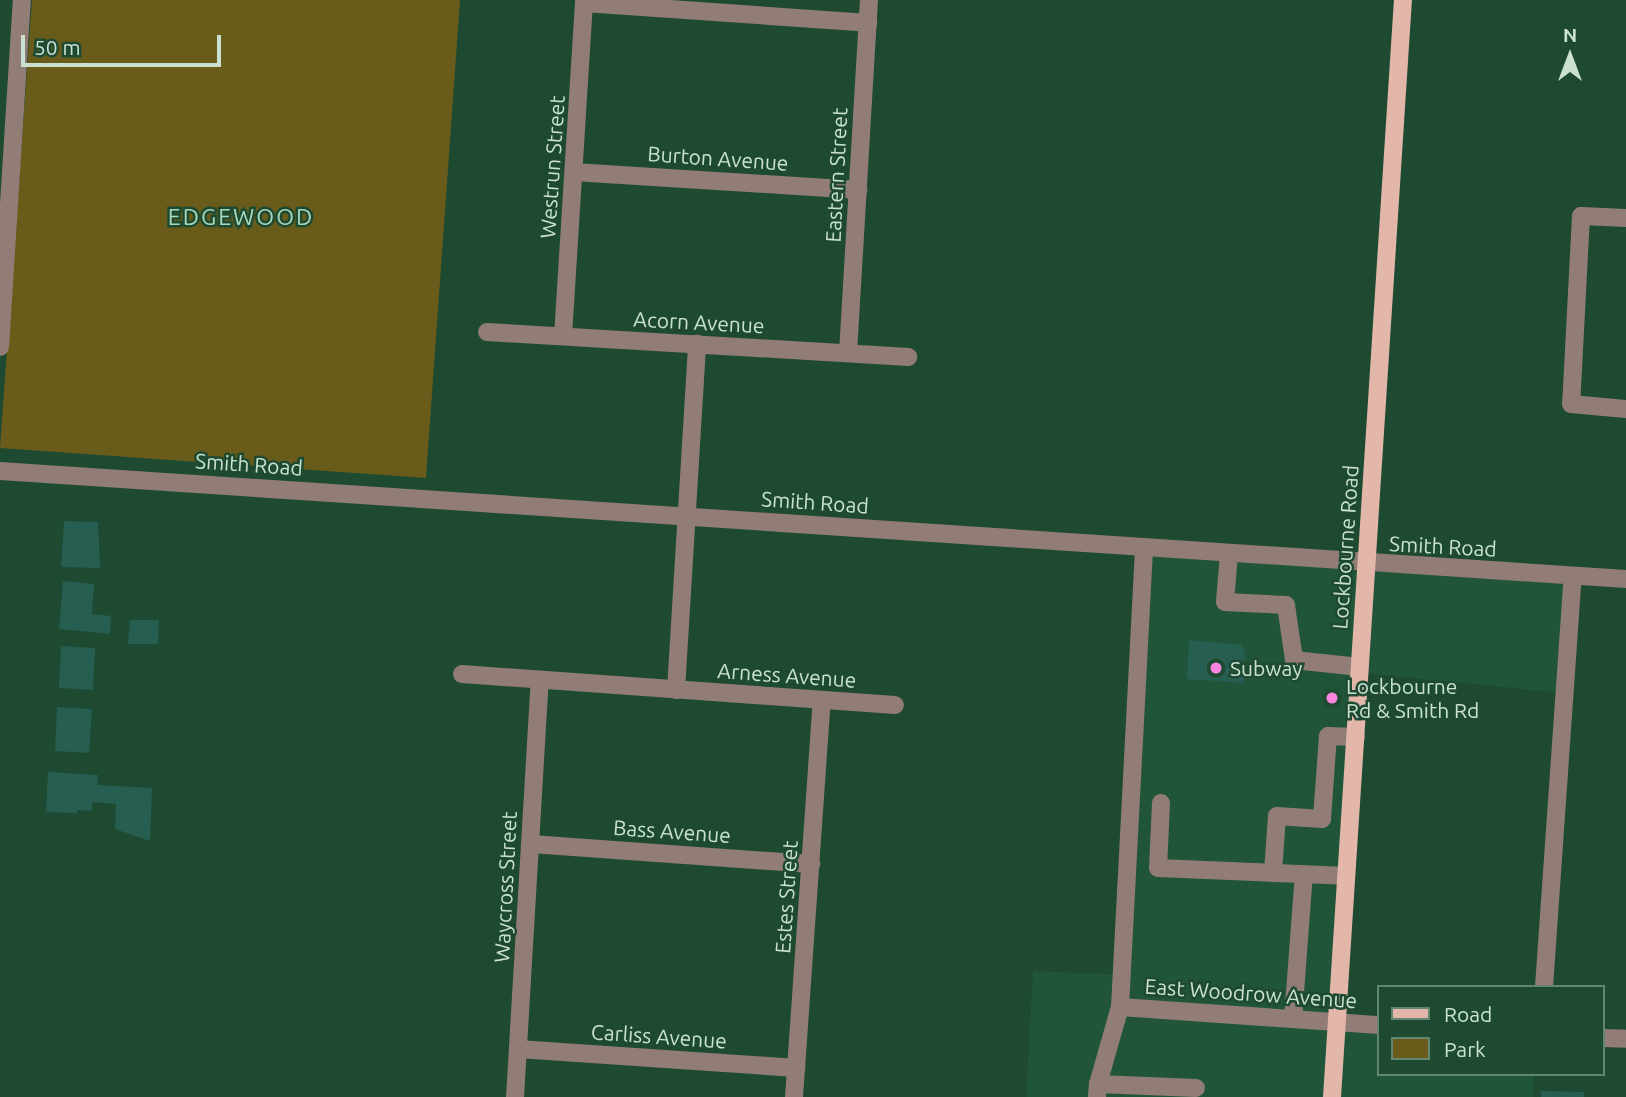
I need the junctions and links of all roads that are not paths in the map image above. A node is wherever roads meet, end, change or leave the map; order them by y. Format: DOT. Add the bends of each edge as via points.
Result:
graph roads {
  1 [pos="22,0"];
  2 [pos="869,0"];
  3 [pos="1404,0"];
  4 [pos="584,1"];
  5 [pos="868,23"];
  6 [pos="574,172"];
  7 [pos="858,190"];
  8 [pos="1626,218"];
  9 [pos="487,332"];
  10 [pos="563,336"];
  11 [pos="697,344"];
  12 [pos="0,347"];
  13 [pos="848,353"];
  14 [pos="908,357"];
  15 [pos="1626,409"];
  16 [pos="0,471"];
  17 [pos="688,515"];
  18 [pos="1144,548"];
  19 [pos="1229,554"];
  20 [pos="1367,565"];
  21 [pos="1573,577"];
  22 [pos="1626,579"];
  23 [pos="1360,667"];
  24 [pos="462,674"];
  25 [pos="540,680"];
  26 [pos="676,690"];
  27 [pos="822,700"];
  28 [pos="895,705"];
  29 [pos="1356,737"];
  30 [pos="1161,803"];
  31 [pos="1322,819"];
  32 [pos="1350,821"];
  33 [pos="531,844"];
  34 [pos="811,864"];
  35 [pos="1128,864"];
  36 [pos="1158,868"];
  37 [pos="1273,873"];
  38 [pos="1304,874"];
  39 [pos="1346,876"];
  40 [pos="1544,985"];
  41 [pos="1121,1007"];
  42 [pos="1293,1019"];
  43 [pos="1337,1022"];
  44 [pos="1378,1025"];
  45 [pos="1605,1038"];
  46 [pos="1626,1039"];
  47 [pos="518,1049"];
  48 [pos="796,1069"];
  49 [pos="1196,1088"];
  50 [pos="1098,1091"];
  51 [pos="515,1097"];
  52 [pos="794,1097"];
  53 [pos="1332,1097"];
  1 -- 12 [label="street"];
  2 -- 5 [label="street, Eastern Street"];
  3 -- 20 [label="main road, Lockbourne Road"];
  4 -- 5 [label="street"];
  4 -- 6 [label="street, Westrun Street"];
  5 -- 7 [label="street, Eastern Street"];
  6 -- 7 [label="street, Burton Avenue"];
  6 -- 10 [label="street, Westrun Street"];
  7 -- 13 [label="street, Eastern Street"];
  8 -- 15 [label="street" via="1581,216 1571,404"];
  9 -- 10 [label="street, Acorn Avenue"];
  10 -- 11 [label="street, Acorn Avenue"];
  11 -- 13 [label="street, Acorn Avenue"];
  11 -- 17 [label="street"];
  13 -- 14 [label="street, Acorn Avenue"];
  16 -- 17 [label="street, Smith Road"];
  17 -- 18 [label="street, Smith Road"];
  17 -- 26 [label="street"];
  18 -- 19 [label="street, Smith Road"];
  18 -- 35 [label="street"];
  19 -- 20 [label="street, Smith Road"];
  19 -- 23 [label="street" via="1224,602 1286,605 1294,660"];
  20 -- 21 [label="street, Smith Road"];
  20 -- 23 [label="main road, Lockbourne Road"];
  21 -- 22 [label="street, Smith Road"];
  21 -- 40 [label="street"];
  23 -- 29 [label="main road, Lockbourne Road"];
  24 -- 25 [label="street, Arness Avenue"];
  25 -- 26 [label="street, Arness Avenue"];
  25 -- 33 [label="street, Waycross Street"];
  26 -- 27 [label="street, Arness Avenue"];
  27 -- 28 [label="street, Arness Avenue"];
  27 -- 34 [label="street, Estes Street"];
  29 -- 31 [label="street" via="1328,736"];
  29 -- 32 [label="main road, Lockbourne Road"];
  30 -- 36 [label="street"];
  31 -- 32 [label="street"];
  31 -- 37 [label="street" via="1276,817"];
  32 -- 39 [label="main road, Lockbourne Road"];
  33 -- 34 [label="street, Bass Avenue"];
  33 -- 47 [label="street, Waycross Street"];
  34 -- 48 [label="street, Estes Street"];
  35 -- 36 [label="street"];
  35 -- 41 [label="street"];
  36 -- 37 [label="street"];
  37 -- 38 [label="street"];
  38 -- 39 [label="street"];
  38 -- 42 [label="street"];
  39 -- 43 [label="main road, Lockbourne Road"];
  41 -- 42 [label="street, East Woodrow Avenue"];
  41 -- 50 [label="street"];
  42 -- 43 [label="street, East Woodrow Avenue"];
  43 -- 44 [label="street, East Woodrow Avenue"];
  43 -- 53 [label="main road, Lockbourne Road"];
  45 -- 46 [label="street"];
  47 -- 48 [label="street, Carliss Avenue"];
  47 -- 51 [label="street, Waycross Street"];
  48 -- 52 [label="street, Estes Street"];
  49 -- 50 [label="street"];
}
